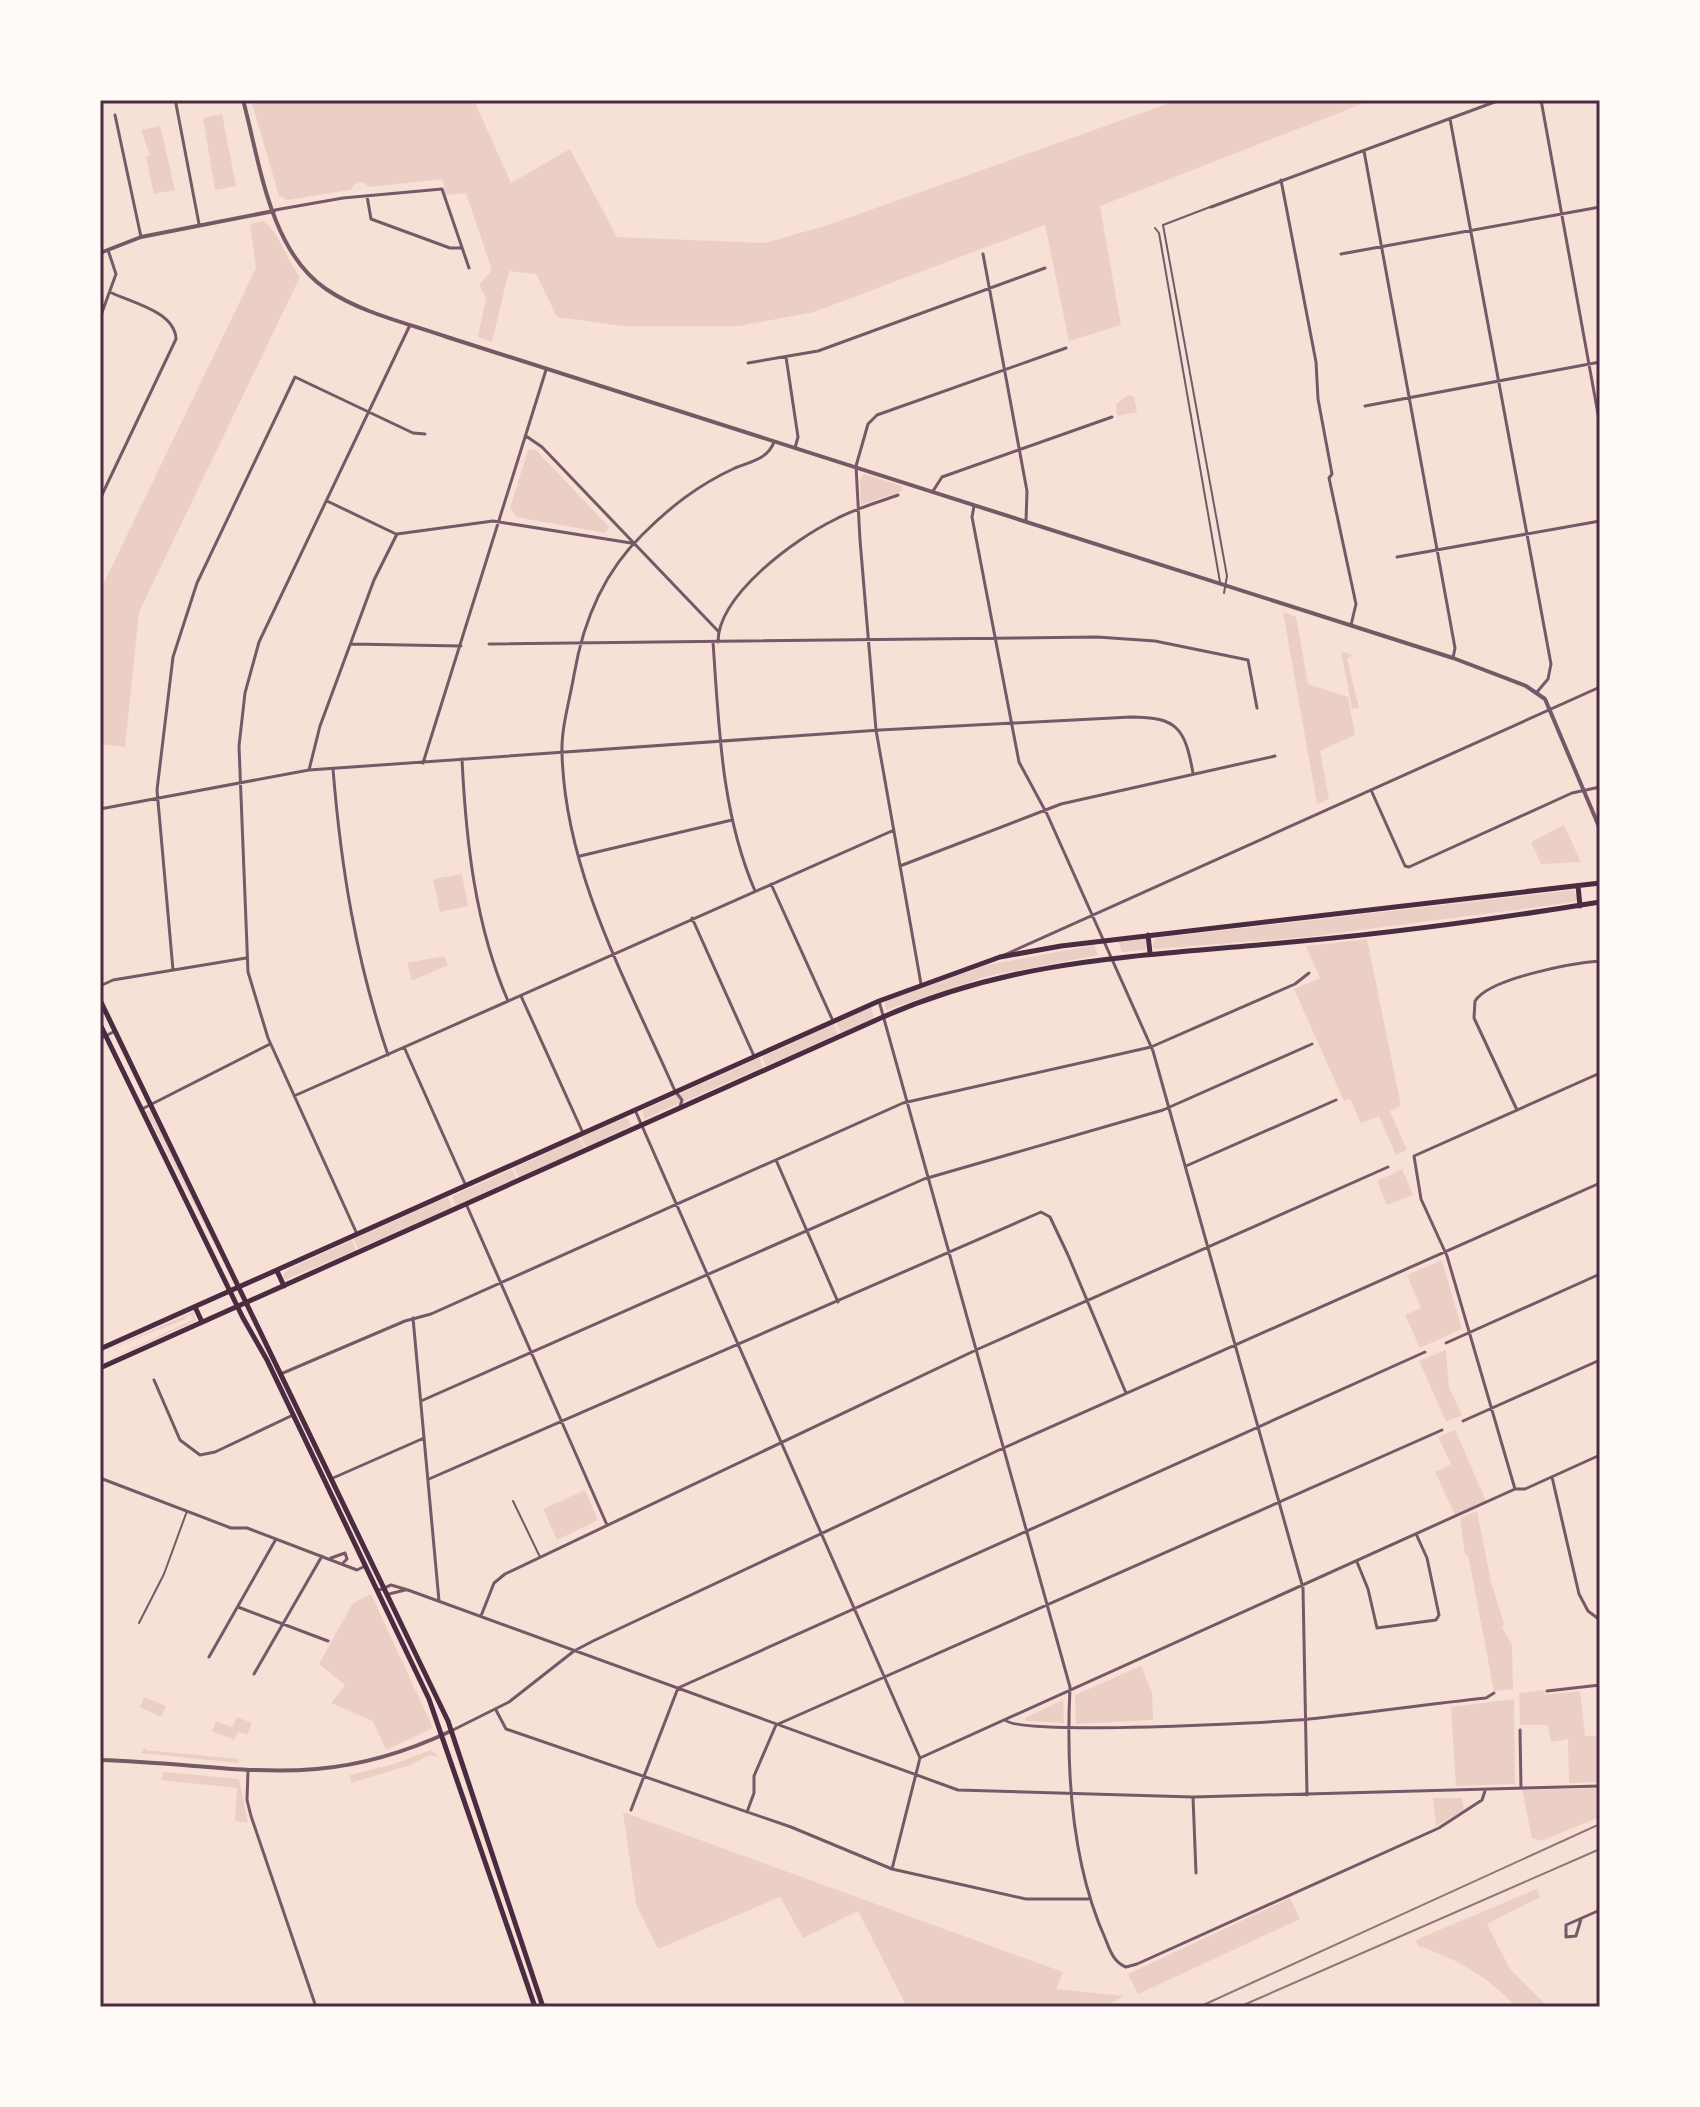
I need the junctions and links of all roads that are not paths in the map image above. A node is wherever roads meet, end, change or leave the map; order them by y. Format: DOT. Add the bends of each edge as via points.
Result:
graph roads {
  1 [pos="243,100"];
  2 [pos="1500,100"];
  3 [pos="1541,100"];
  4 [pos="176,104"];
  5 [pos="115,115"];
  6 [pos="1450,119"];
  7 [pos="1364,151"];
  8 [pos="1281,180"];
  9 [pos="367,196"];
  10 [pos="1211,207"];
  11 [pos="1600,207"];
  12 [pos="274,211"];
  13 [pos="1561,214"];
  14 [pos="199,224"];
  15 [pos="1155,228"];
  16 [pos="1472,230"];
  17 [pos="141,237"];
  18 [pos="1382,246"];
  19 [pos="462,248"];
  20 [pos="107,249"];
  21 [pos="100,253"];
  22 [pos="983,254"];
  23 [pos="1341,254"];
  24 [pos="469,268"];
  25 [pos="1045,268"];
  26 [pos="989,289"];
  27 [pos="112,293"];
  28 [pos="100,318"];
  29 [pos="411,325"];
  30 [pos="1066,348"];
  31 [pos="786,357"];
  32 [pos="1600,362"];
  33 [pos="748,363"];
  34 [pos="1589,364"];
  35 [pos="547,369"];
  36 [pos="1004,370"];
  37 [pos="1499,380"];
  38 [pos="1409,397"];
  39 [pos="1365,406"];
  40 [pos="370,412"];
  41 [pos="1112,417"];
  42 [pos="1600,425"];
  43 [pos="425,434"];
  44 [pos="526,436"];
  45 [pos="774,441"];
  46 [pos="795,448"];
  47 [pos="1019,449"];
  48 [pos="856,466"];
  49 [pos="933,491"];
  50 [pos="898,495"];
  51 [pos="100,499"];
  52 [pos="327,501"];
  53 [pos="975,504"];
  54 [pos="858,509"];
  55 [pos="500,521"];
  56 [pos="1026,521"];
  57 [pos="1600,521"];
  58 [pos="397,534"];
  59 [pos="1527,534"];
  60 [pos="633,543"];
  61 [pos="1438,551"];
  62 [pos="1397,557"];
  63 [pos="1220,583"];
  64 [pos="1226,585"];
  65 [pos="1224,593"];
  66 [pos="1351,625"];
  67 [pos="718,631"];
  68 [pos="993,639"];
  69 [pos="869,640"];
  70 [pos="715,642"];
  71 [pos="580,643"];
  72 [pos="351,644"];
  73 [pos="489,644"];
  74 [pos="461,646"];
  75 [pos="1453,658"];
  76 [pos="1600,687"];
  77 [pos="1537,692"];
  78 [pos="1257,708"];
  79 [pos="1550,709"];
  80 [pos="1010,723"];
  81 [pos="876,730"];
  82 [pos="720,741"];
  83 [pos="562,752"];
  84 [pos="1275,756"];
  85 [pos="462,759"];
  86 [pos="423,763"];
  87 [pos="333,768"];
  88 [pos="309,770"];
  89 [pos="1193,773"];
  90 [pos="240,782"];
  91 [pos="1600,787"];
  92 [pos="1583,788"];
  93 [pos="1371,789"];
  94 [pos="158,798"];
  95 [pos="100,809"];
  96 [pos="1044,809"];
  97 [pos="732,819"];
  98 [pos="1600,829"];
  99 [pos="894,830"];
  100 [pos="580,856"];
  101 [pos="900,866"];
  102 [pos="770,883"];
  103 [pos="1600,883"];
  104 [pos="1578,886"];
  105 [pos="755,891"];
  106 [pos="1600,902"];
  107 [pos="1580,906"];
  108 [pos="1093,913"];
  109 [pos="692,918"];
  110 [pos="1148,935"];
  111 [pos="1104,940"];
  112 [pos="613,953"];
  113 [pos="1150,953"];
  114 [pos="1000,957"];
  115 [pos="1112,957"];
  116 [pos="246,958"];
  117 [pos="1600,961"];
  118 [pos="173,970"];
  119 [pos="1309,973"];
  120 [pos="921,984"];
  121 [pos="100,986"];
  122 [pos="521,996"];
  123 [pos="100,1000"];
  124 [pos="508,1001"];
  125 [pos="879,1001"];
  126 [pos="883,1017"];
  127 [pos="833,1021"];
  128 [pos="100,1024"];
  129 [pos="115,1031"];
  130 [pos="103,1037"];
  131 [pos="270,1044"];
  132 [pos="1312,1044"];
  133 [pos="404,1047"];
  134 [pos="1151,1047"];
  135 [pos="388,1055"];
  136 [pos="754,1056"];
  137 [pos="1600,1073"];
  138 [pos="675,1091"];
  139 [pos="294,1097"];
  140 [pos="1336,1100"];
  141 [pos="907,1102"];
  142 [pos="151,1104"];
  143 [pos="680,1107"];
  144 [pos="1170,1107"];
  145 [pos="142,1109"];
  146 [pos="635,1110"];
  147 [pos="1517,1110"];
  148 [pos="642,1125"];
  149 [pos="583,1133"];
  150 [pos="776,1160"];
  151 [pos="1186,1166"];
  152 [pos="1388,1167"];
  153 [pos="928,1178"];
  154 [pos="1600,1183"];
  155 [pos="466,1186"];
  156 [pos="466,1204"];
  157 [pos="677,1205"];
  158 [pos="807,1231"];
  159 [pos="357,1234"];
  160 [pos="1208,1247"];
  161 [pos="1445,1252"];
  162 [pos="949,1253"];
  163 [pos="228,1262"];
  164 [pos="219,1266"];
  165 [pos="277,1271"];
  166 [pos="1600,1274"];
  167 [pos="708,1275"];
  168 [pos="501,1283"];
  169 [pos="284,1286"];
  170 [pos="241,1287"];
  171 [pos="231,1291"];
  172 [pos="1086,1301"];
  173 [pos="248,1302"];
  174 [pos="838,1302"];
  175 [pos="238,1306"];
  176 [pos="195,1307"];
  177 [pos="413,1318"];
  178 [pos="202,1322"];
  179 [pos="1469,1333"];
  180 [pos="1446,1343"];
  181 [pos="739,1345"];
  182 [pos="1236,1345"];
  183 [pos="100,1349"];
  184 [pos="976,1350"];
  185 [pos="1425,1352"];
  186 [pos="531,1353"];
  187 [pos="1600,1360"];
  188 [pos="100,1368"];
  189 [pos="283,1373"];
  190 [pos="154,1380"];
  191 [pos="1126,1393"];
  192 [pos="421,1401"];
  193 [pos="1490,1409"];
  194 [pos="293,1415"];
  195 [pos="1463,1421"];
  196 [pos="562,1422"];
  197 [pos="1258,1426"];
  198 [pos="1442,1430"];
  199 [pos="424,1438"];
  200 [pos="781,1442"];
  201 [pos="1003,1448"];
  202 [pos="1600,1455"];
  203 [pos="1552,1477"];
  204 [pos="100,1478"];
  205 [pos="333,1478"];
  206 [pos="429,1479"];
  207 [pos="1515,1489"];
  208 [pos="513,1501"];
  209 [pos="1279,1502"];
  210 [pos="187,1510"];
  211 [pos="607,1525"];
  212 [pos="1026,1529"];
  213 [pos="822,1534"];
  214 [pos="1417,1536"];
  215 [pos="276,1539"];
  216 [pos="322,1556"];
  217 [pos="540,1557"];
  218 [pos="330,1558"];
  219 [pos="1357,1562"];
  220 [pos="343,1563"];
  221 [pos="365,1566"];
  222 [pos="384,1587"];
  223 [pos="1303,1588"];
  224 [pos="408,1590"];
  225 [pos="377,1591"];
  226 [pos="388,1595"];
  227 [pos="381,1598"];
  228 [pos="439,1601"];
  229 [pos="1047,1604"];
  230 [pos="238,1607"];
  231 [pos="854,1607"];
  232 [pos="481,1616"];
  233 [pos="1600,1620"];
  234 [pos="139,1623"];
  235 [pos="283,1624"];
  236 [pos="328,1641"];
  237 [pos="574,1651"];
  238 [pos="209,1657"];
  239 [pos="254,1674"];
  240 [pos="884,1677"];
  241 [pos="1600,1685"];
  242 [pos="678,1688"];
  243 [pos="1547,1691"];
  244 [pos="1070,1692"];
  245 [pos="1494,1693"];
  246 [pos="496,1710"];
  247 [pos="1306,1719"];
  248 [pos="1005,1720"];
  249 [pos="776,1725"];
  250 [pos="1071,1729"];
  251 [pos="1520,1730"];
  252 [pos="451,1731"];
  253 [pos="441,1736"];
  254 [pos="920,1758"];
  255 [pos="100,1760"];
  256 [pos="248,1771"];
  257 [pos="916,1776"];
  258 [pos="643,1779"];
  259 [pos="1600,1786"];
  260 [pos="1521,1788"];
  261 [pos="1485,1791"];
  262 [pos="1307,1795"];
  263 [pos="1073,1796"];
  264 [pos="1193,1797"];
  265 [pos="631,1810"];
  266 [pos="747,1812"];
  267 [pos="892,1869"];
  268 [pos="1196,1873"];
  269 [pos="1088,1899"];
  270 [pos="1600,1910"];
  271 [pos="1581,1919"];
  272 [pos="316,2007"];
  273 [pos="535,2007"];
  274 [pos="543,2007"];
  1 -- 12 [label="street"];
  2 -- 6 [label="street"];
  3 -- 13 [label="street"];
  4 -- 14 [label="street"];
  5 -- 17 [label="street"];
  6 -- 7 [label="street"];
  6 -- 16 [label="street"];
  7 -- 8 [label="street"];
  7 -- 18 [label="street"];
  8 -- 10 [label="street"];
  8 -- 66 [label="street" via="1316,362 1329,478 1356,604"];
  9 -- 12 [label="street"];
  9 -- 19 [label="street" via="371,219 436,244"];
  9 -- 19 [label="street" via="442,189"];
  10 -- 64 [label="lane" via="1163,225"];
  11 -- 13 [label="street"];
  12 -- 14 [label="street"];
  12 -- 29 [label="street" via="292,254 316,281 351,302"];
  13 -- 16 [label="street"];
  13 -- 34 [label="street"];
  14 -- 17 [label="street"];
  15 -- 63 [label="lane"];
  16 -- 18 [label="street"];
  16 -- 37 [label="street"];
  17 -- 20 [label="street"];
  18 -- 23 [label="street"];
  18 -- 38 [label="street"];
  19 -- 24 [label="street"];
  20 -- 21 [label="street"];
  20 -- 27 [label="street" via="116,274"];
  22 -- 26 [label="street"];
  25 -- 26 [label="street"];
  26 -- 31 [label="street" via="818,351"];
  26 -- 36 [label="street"];
  27 -- 28 [label="street"];
  27 -- 51 [label="street" via="167,319 176,339"];
  29 -- 35 [label="street"];
  29 -- 40 [label="street"];
  30 -- 36 [label="street"];
  31 -- 33 [label="street"];
  31 -- 46 [label="street" via="798,437"];
  32 -- 34 [label="street"];
  34 -- 37 [label="street"];
  34 -- 42 [label="street"];
  35 -- 44 [label="street"];
  35 -- 45 [label="street"];
  36 -- 47 [label="street"];
  36 -- 48 [label="street" via="873,418"];
  37 -- 38 [label="street"];
  37 -- 59 [label="street"];
  38 -- 39 [label="street"];
  38 -- 61 [label="street"];
  40 -- 43 [label="street"];
  40 -- 52 [label="street"];
  40 -- 94 [label="street" via="295,377 183,617 169,678"];
  41 -- 47 [label="street"];
  44 -- 55 [label="street"];
  44 -- 60 [label="street"];
  45 -- 46 [label="street"];
  45 -- 60 [label="street" via="763,456 691,492"];
  46 -- 48 [label="street"];
  47 -- 49 [label="street" via="942,477"];
  47 -- 56 [label="street"];
  48 -- 49 [label="street"];
  48 -- 54 [label="street"];
  49 -- 53 [label="street"];
  50 -- 54 [label="street"];
  52 -- 58 [label="street"];
  52 -- 90 [label="street" via="254,657 241,717"];
  53 -- 56 [label="street"];
  53 -- 68 [label="street" via="972,517"];
  54 -- 67 [label="street" via="778,557 729,607"];
  54 -- 69 [label="street"];
  55 -- 58 [label="street"];
  55 -- 60 [label="street"];
  55 -- 74 [label="street"];
  56 -- 63 [label="street"];
  57 -- 59 [label="street"];
  58 -- 72 [label="street"];
  59 -- 61 [label="street"];
  59 -- 77 [label="street" via="1551,664 1548,679"];
  60 -- 67 [label="street"];
  60 -- 71 [label="street" via="601,590"];
  61 -- 62 [label="street"];
  61 -- 75 [label="street"];
  63 -- 64 [label="street"];
  64 -- 65 [label="lane"];
  64 -- 66 [label="street"];
  66 -- 75 [label="street"];
  67 -- 70 [label="street"];
  68 -- 69 [label="street"];
  68 -- 78 [label="street" via="1140,638 1238,657 1248,660"];
  68 -- 80 [label="street"];
  69 -- 70 [label="street"];
  69 -- 81 [label="street"];
  70 -- 71 [label="street"];
  70 -- 82 [label="street"];
  71 -- 73 [label="street"];
  71 -- 83 [label="street"];
  72 -- 74 [label="street"];
  72 -- 88 [label="street"];
  74 -- 86 [label="street"];
  75 -- 77 [label="street"];
  76 -- 79 [label="street"];
  77 -- 79 [label="street"];
  79 -- 92 [label="street"];
  79 -- 93 [label="street"];
  80 -- 81 [label="street"];
  80 -- 89 [label="street" via="1160,719 1184,736"];
  80 -- 96 [label="street" via="1020,765"];
  81 -- 82 [label="street"];
  81 -- 99 [label="street"];
  82 -- 83 [label="street"];
  82 -- 97 [label="street"];
  83 -- 85 [label="street"];
  83 -- 100 [label="street"];
  84 -- 89 [label="street"];
  85 -- 86 [label="street"];
  85 -- 124 [label="street" via="480,912"];
  86 -- 87 [label="street"];
  87 -- 88 [label="street"];
  87 -- 135 [label="street" via="349,916"];
  88 -- 90 [label="street"];
  89 -- 96 [label="street"];
  90 -- 94 [label="street"];
  90 -- 116 [label="street"];
  91 -- 92 [label="street"];
  92 -- 93 [label="street" via="1409,867"];
  92 -- 98 [label="street"];
  93 -- 108 [label="street"];
  94 -- 95 [label="street"];
  94 -- 118 [label="street"];
  96 -- 101 [label="street"];
  96 -- 108 [label="street"];
  97 -- 100 [label="street"];
  97 -- 105 [label="street"];
  99 -- 101 [label="street"];
  99 -- 102 [label="street"];
  100 -- 112 [label="street"];
  101 -- 120 [label="street"];
  102 -- 105 [label="street"];
  102 -- 127 [label="street"];
  103 -- 104 [label="main road"];
  104 -- 107 [label="main road"];
  104 -- 110 [label="main road"];
  105 -- 109 [label="street"];
  106 -- 107 [label="main road"];
  107 -- 113 [label="main road" via="1366,934"];
  108 -- 111 [label="street"];
  108 -- 114 [label="street"];
  109 -- 112 [label="street"];
  109 -- 136 [label="street"];
  110 -- 111 [label="main road"];
  110 -- 113 [label="main road"];
  111 -- 114 [label="main road"];
  111 -- 115 [label="street"];
  112 -- 122 [label="street"];
  112 -- 138 [label="street"];
  113 -- 115 [label="main road"];
  114 -- 120 [label="main road"];
  115 -- 126 [label="main road" via="1012,972"];
  115 -- 134 [label="street"];
  116 -- 118 [label="street"];
  116 -- 131 [label="street"];
  117 -- 147 [label="street" via="1525,977 1487,990 1475,1001 1474,1018"];
  118 -- 121 [label="street"];
  119 -- 134 [label="street" via="1295,984"];
  120 -- 125 [label="main road"];
  122 -- 124 [label="street"];
  122 -- 149 [label="street"];
  123 -- 129 [label="main road"];
  124 -- 133 [label="street"];
  125 -- 126 [label="street"];
  125 -- 127 [label="main road"];
  126 -- 141 [label="street"];
  126 -- 143 [label="main road"];
  127 -- 136 [label="main road"];
  128 -- 130 [label="main road"];
  129 -- 130 [label="street"];
  129 -- 142 [label="main road"];
  130 -- 145 [label="main road"];
  131 -- 139 [label="street"];
  131 -- 142 [label="street"];
  132 -- 144 [label="street"];
  133 -- 135 [label="street"];
  133 -- 155 [label="street"];
  134 -- 141 [label="street"];
  134 -- 144 [label="street"];
  135 -- 139 [label="street"];
  136 -- 138 [label="main road"];
  137 -- 147 [label="street"];
  138 -- 143 [label="street"];
  138 -- 146 [label="main road"];
  139 -- 159 [label="street"];
  140 -- 151 [label="street"];
  141 -- 150 [label="street"];
  141 -- 153 [label="street"];
  142 -- 145 [label="street"];
  142 -- 163 [label="main road"];
  143 -- 148 [label="main road"];
  144 -- 151 [label="street"];
  144 -- 153 [label="street"];
  145 -- 164 [label="main road"];
  146 -- 148 [label="street"];
  146 -- 149 [label="main road"];
  147 -- 161 [label="street" via="1414,1156 1421,1199"];
  148 -- 156 [label="main road"];
  148 -- 157 [label="street"];
  149 -- 155 [label="main road"];
  150 -- 157 [label="street"];
  150 -- 158 [label="street"];
  151 -- 160 [label="street"];
  152 -- 160 [label="street"];
  153 -- 158 [label="street"];
  153 -- 162 [label="street"];
  154 -- 161 [label="street"];
  155 -- 159 [label="main road"];
  156 -- 168 [label="street"];
  156 -- 169 [label="main road"];
  157 -- 167 [label="street"];
  157 -- 168 [label="street"];
  158 -- 167 [label="street"];
  158 -- 174 [label="street"];
  159 -- 165 [label="main road"];
  160 -- 172 [label="street"];
  160 -- 182 [label="street"];
  161 -- 179 [label="street"];
  161 -- 182 [label="street"];
  162 -- 172 [label="street" via="1044,1213"];
  162 -- 174 [label="street"];
  162 -- 184 [label="street"];
  163 -- 164 [label="lane"];
  163 -- 170 [label="main road"];
  164 -- 171 [label="main road"];
  165 -- 169 [label="main road"];
  165 -- 170 [label="main road"];
  166 -- 179 [label="street"];
  167 -- 181 [label="street"];
  167 -- 186 [label="street"];
  168 -- 177 [label="street"];
  168 -- 186 [label="street"];
  169 -- 173 [label="main road"];
  170 -- 171 [label="main road"];
  170 -- 173 [label="main road"];
  171 -- 175 [label="main road"];
  171 -- 176 [label="main road"];
  172 -- 184 [label="street"];
  172 -- 191 [label="street"];
  173 -- 175 [label="main road"];
  173 -- 189 [label="main road"];
  174 -- 181 [label="street"];
  175 -- 178 [label="main road"];
  175 -- 194 [label="main road"];
  176 -- 178 [label="main road"];
  176 -- 183 [label="main road"];
  177 -- 189 [label="street"];
  177 -- 192 [label="street"];
  178 -- 188 [label="main road"];
  179 -- 180 [label="street"];
  179 -- 193 [label="street"];
  181 -- 196 [label="street"];
  181 -- 200 [label="street"];
  182 -- 191 [label="street"];
  182 -- 197 [label="street"];
  184 -- 200 [label="street"];
  184 -- 201 [label="street"];
  185 -- 197 [label="street"];
  186 -- 192 [label="street"];
  186 -- 196 [label="street"];
  187 -- 193 [label="street"];
  189 -- 205 [label="main road"];
  190 -- 194 [label="street" via="180,1440 200,1455"];
  191 -- 201 [label="street"];
  192 -- 199 [label="street"];
  193 -- 195 [label="street"];
  193 -- 207 [label="street"];
  194 -- 221 [label="main road"];
  196 -- 206 [label="street"];
  196 -- 211 [label="street"];
  197 -- 209 [label="street"];
  197 -- 212 [label="street"];
  198 -- 209 [label="street"];
  199 -- 205 [label="street"];
  199 -- 206 [label="street"];
  200 -- 211 [label="street"];
  200 -- 213 [label="street"];
  201 -- 212 [label="street"];
  201 -- 213 [label="street"];
  202 -- 203 [label="street"];
  203 -- 207 [label="street"];
  203 -- 233 [label="street" via="1579,1594"];
  204 -- 210 [label="street"];
  205 -- 222 [label="main road"];
  206 -- 228 [label="street"];
  207 -- 214 [label="street"];
  208 -- 217 [label="lane"];
  209 -- 223 [label="street"];
  209 -- 229 [label="street"];
  210 -- 215 [label="street"];
  210 -- 234 [label="lane"];
  211 -- 217 [label="street"];
  212 -- 229 [label="street"];
  212 -- 231 [label="street"];
  213 -- 231 [label="street"];
  213 -- 237 [label="street"];
  214 -- 219 [label="street"];
  214 -- 219 [label="street" via="1435,1591 1436,1620 1377,1628"];
  215 -- 216 [label="street"];
  215 -- 230 [label="street"];
  216 -- 218 [label="street"];
  216 -- 235 [label="street"];
  217 -- 232 [label="street" via="496,1579"];
  218 -- 220 [label="street"];
  218 -- 220 [label="street" via="345,1553"];
  219 -- 223 [label="street"];
  220 -- 221 [label="street" via="357,1570"];
  221 -- 225 [label="main road"];
  222 -- 224 [label="street"];
  222 -- 225 [label="street"];
  222 -- 226 [label="main road"];
  223 -- 244 [label="street"];
  223 -- 247 [label="street"];
  224 -- 226 [label="street"];
  224 -- 228 [label="street"];
  225 -- 227 [label="main road"];
  226 -- 227 [label="street"];
  226 -- 252 [label="main road"];
  227 -- 253 [label="main road"];
  228 -- 232 [label="street"];
  229 -- 240 [label="street"];
  229 -- 244 [label="street"];
  230 -- 235 [label="street"];
  230 -- 238 [label="street"];
  231 -- 240 [label="street"];
  231 -- 242 [label="street"];
  232 -- 237 [label="street"];
  235 -- 236 [label="street"];
  235 -- 239 [label="street"];
  237 -- 242 [label="street"];
  237 -- 246 [label="street"];
  240 -- 249 [label="street"];
  240 -- 254 [label="street"];
  241 -- 243 [label="street"];
  242 -- 249 [label="street"];
  242 -- 258 [label="street"];
  244 -- 248 [label="street"];
  244 -- 250 [label="street"];
  245 -- 247 [label="street"];
  246 -- 252 [label="street"];
  246 -- 258 [label="street" via="506,1729"];
  247 -- 250 [label="street"];
  247 -- 262 [label="street"];
  248 -- 250 [label="street" via="1014,1726"];
  248 -- 254 [label="street"];
  249 -- 257 [label="street"];
  249 -- 266 [label="street" via="754,1776"];
  250 -- 263 [label="street"];
  251 -- 260 [label="street"];
  252 -- 253 [label="street"];
  252 -- 274 [label="main road"];
  253 -- 256 [label="street" via="358,1765"];
  253 -- 273 [label="main road"];
  254 -- 257 [label="street"];
  255 -- 256 [label="street"];
  256 -- 272 [label="street" via="251,1816"];
  257 -- 263 [label="street" via="972,1792"];
  257 -- 267 [label="street"];
  258 -- 265 [label="street"];
  258 -- 266 [label="street"];
  259 -- 260 [label="street"];
  260 -- 261 [label="street"];
  261 -- 262 [label="street"];
  261 -- 269 [label="street" via="1482,1800 1439,1828 1137,1964 1120,1965"];
  262 -- 264 [label="street"];
  263 -- 264 [label="street"];
  263 -- 269 [label="street"];
  264 -- 268 [label="street"];
  266 -- 267 [label="street"];
  267 -- 269 [label="street" via="1026,1899"];
  270 -- 271 [label="street"];
  271 -- 271 [label="street" via="1564,1927 1565,1936 1576,1936"];
}
